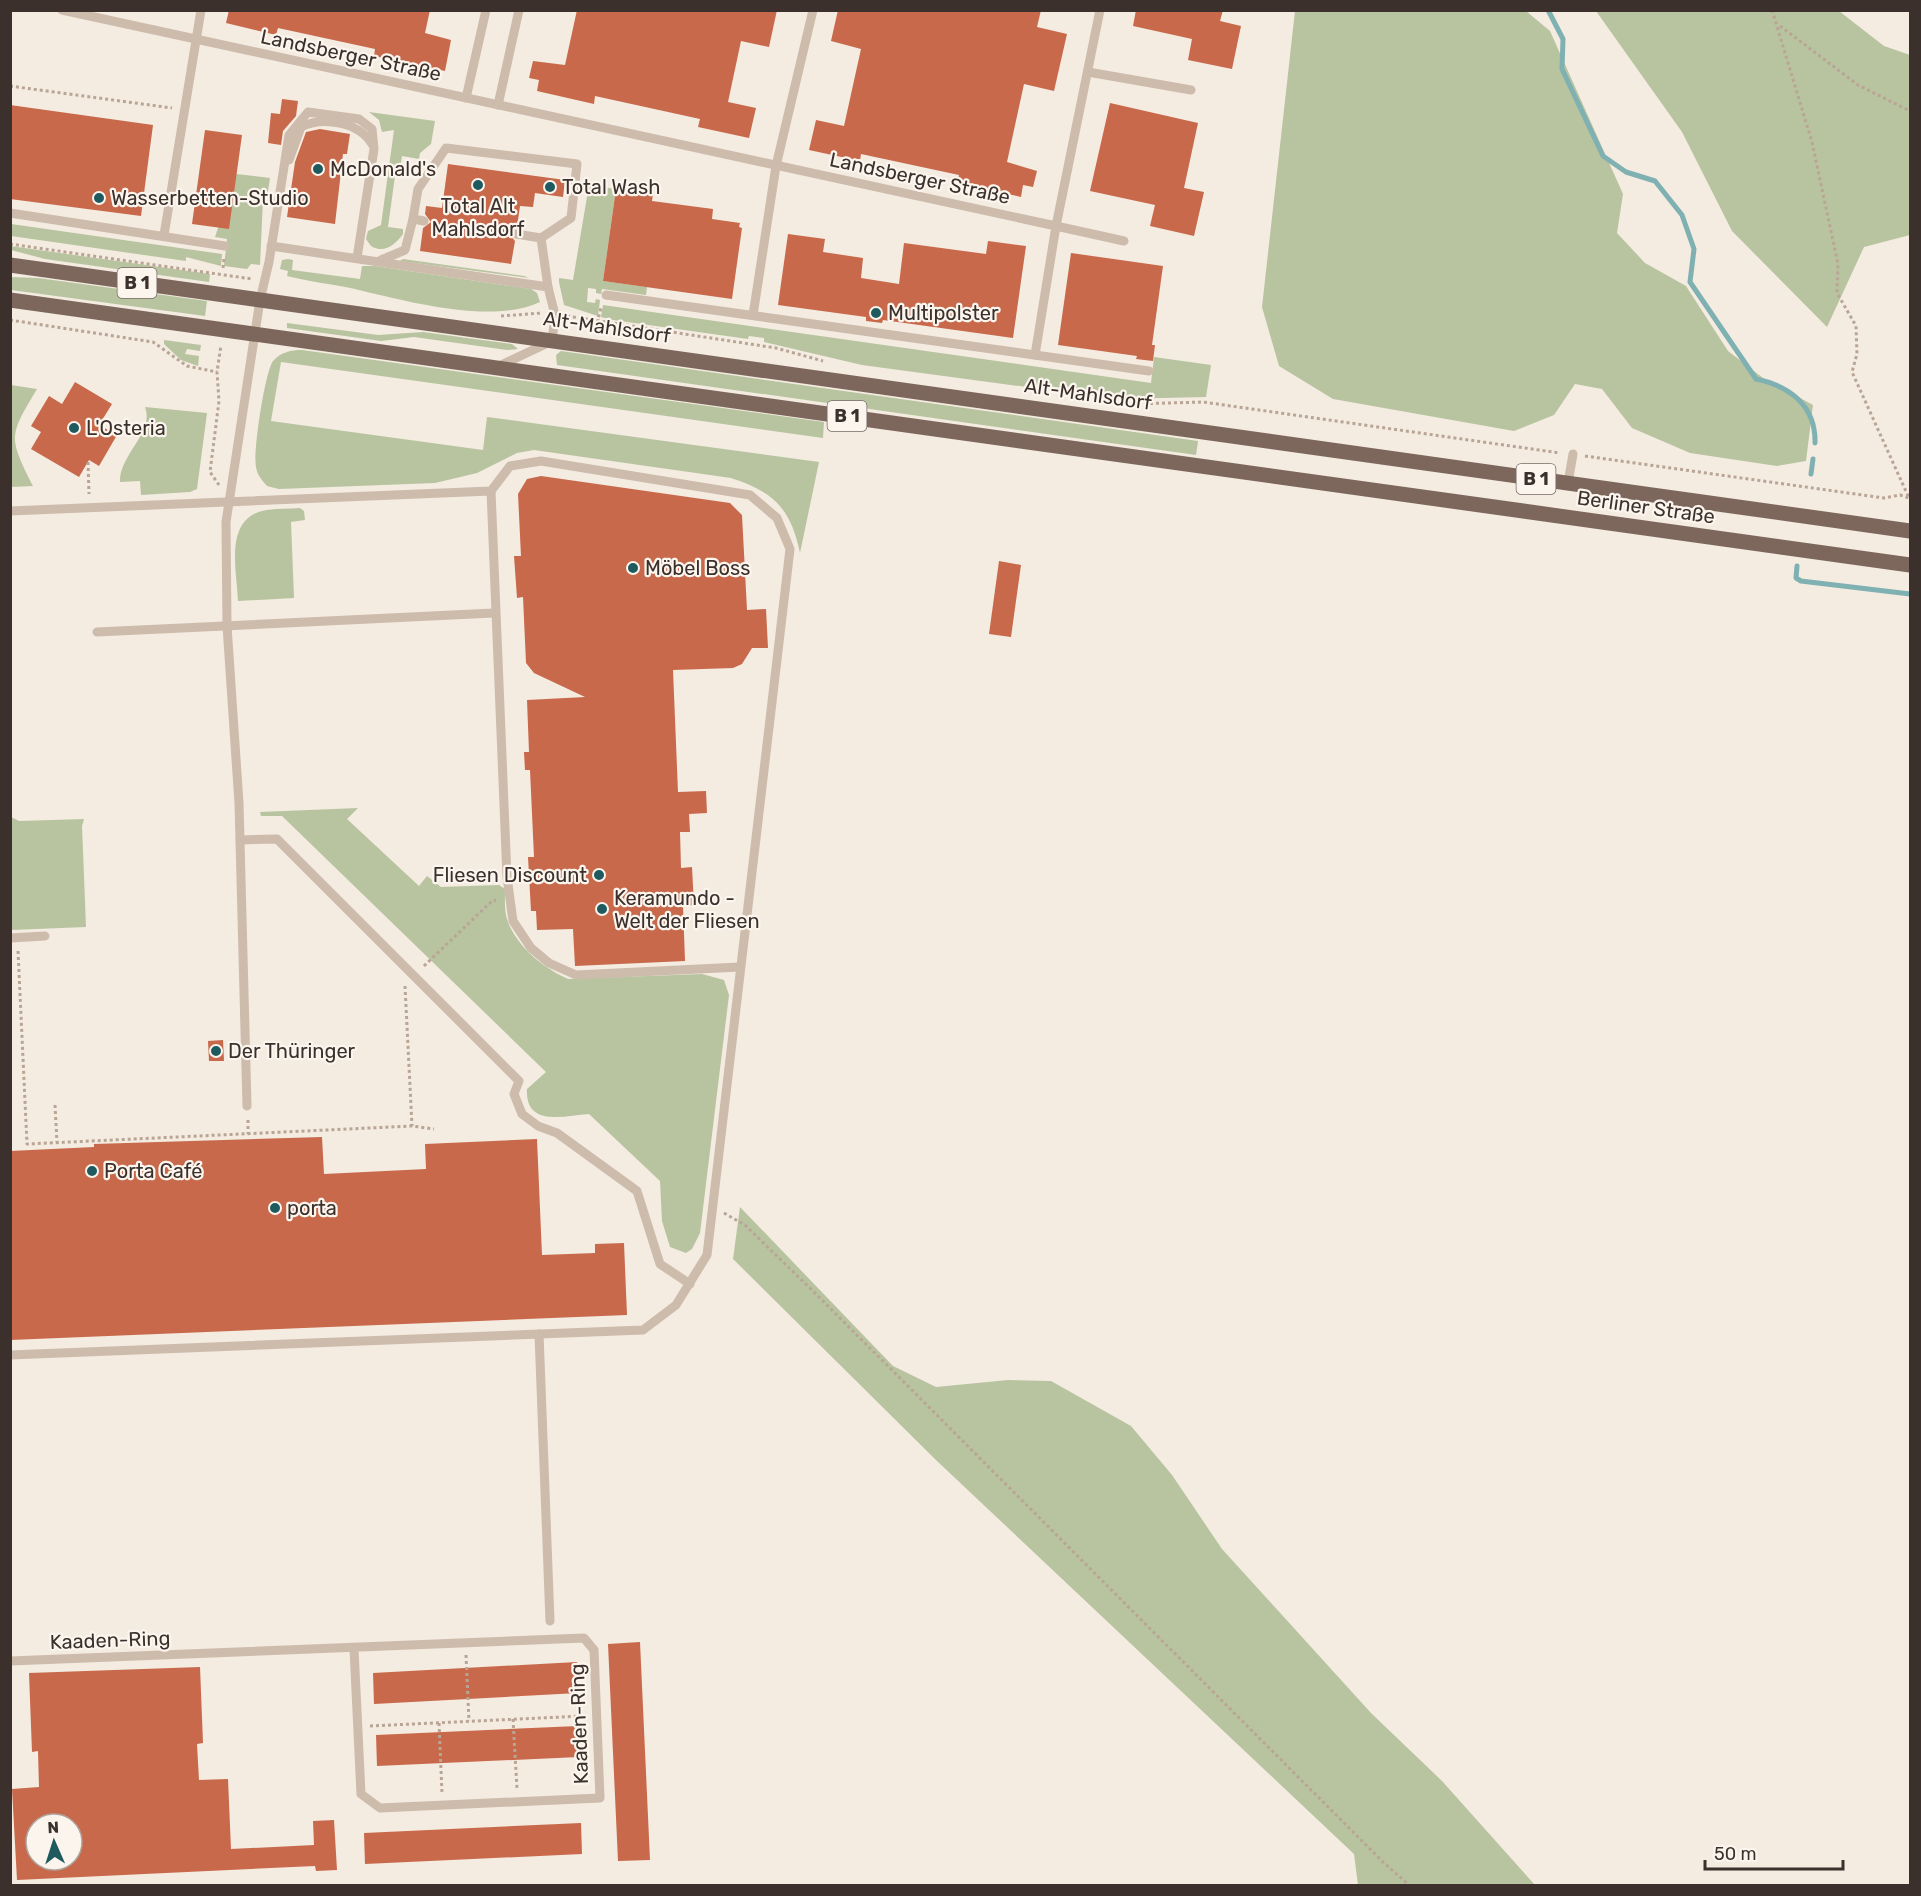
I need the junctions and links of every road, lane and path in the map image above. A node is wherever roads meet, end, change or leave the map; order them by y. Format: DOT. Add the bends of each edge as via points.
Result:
graph roads {
  1 [pos="62,10"];
  2 [pos="201,10"];
  3 [pos="486,10"];
  4 [pos="519,10"];
  5 [pos="813,10"];
  6 [pos="1100,10"];
  7 [pos="1772,10"];
  8 [pos="1778,25"];
  9 [pos="195,39"];
  10 [pos="1088,72"];
  11 [pos="10,86"];
  12 [pos="1191,90"];
  13 [pos="466,98"];
  14 [pos="498,105"];
  15 [pos="184,110"];
  16 [pos="1911,111"];
  17 [pos="776,166"];
  18 [pos="10,213"];
  19 [pos="413,219"];
  20 [pos="424,221"];
  21 [pos="1056,226"];
  22 [pos="516,234"];
  23 [pos="164,235"];
  24 [pos="542,238"];
  25 [pos="1124,241"];
  26 [pos="10,244"];
  27 [pos="225,246"];
  28 [pos="271,246"];
  29 [pos="357,258"];
  30 [pos="378,261"];
  31 [pos="10,265"];
  32 [pos="251,279"];
  33 [pos="548,286"];
  34 [pos="606,295"];
  35 [pos="10,300"];
  36 [pos="260,300"];
  37 [pos="555,315"];
  38 [pos="753,315"];
  39 [pos="497,316"];
  40 [pos="10,320"];
  41 [pos="255,334"];
  42 [pos="552,341"];
  43 [pos="219,355"];
  44 [pos="1035,355"];
  45 [pos="830,363"];
  46 [pos="496,367"];
  47 [pos="217,372"];
  48 [pos="1149,372"];
  49 [pos="1125,404"];
  50 [pos="1197,431"];
  51 [pos="1573,454"];
  52 [pos="88,462"];
  53 [pos="211,474"];
  54 [pos="1568,483"];
  55 [pos="491,491"];
  56 [pos="230,502"];
  57 [pos="90,508"];
  58 [pos="10,511"];
  59 [pos="1911,531"];
  60 [pos="1911,565"];
  61 [pos="494,613"];
  62 [pos="227,626"];
  63 [pos="96,632"];
  64 [pos="240,840"];
  65 [pos="45,936"];
  66 [pos="10,938"];
  67 [pos="10,952"];
  68 [pos="740,967"];
  69 [pos="55,1105"];
  70 [pos="247,1106"];
  71 [pos="434,1130"];
  72 [pos="57,1142"];
  73 [pos="713,1210"];
  74 [pos="690,1284"];
  75 [pos="539,1334"];
  76 [pos="10,1355"];
  77 [pos="550,1621"];
  78 [pos="466,1644"];
  79 [pos="354,1649"];
  80 [pos="10,1661"];
  81 [pos="596,1716"];
  82 [pos="513,1719"];
  83 [pos="469,1721"];
  84 [pos="439,1723"];
  85 [pos="358,1726"];
  86 [pos="517,1802"];
  87 [pos="443,1805"];
  88 [pos="1410,1886"];
  1 -- 9 [label="lane, Landsberger Straße"];
  2 -- 9 [label="lane"];
  3 -- 13 [label="lane"];
  4 -- 14 [label="lane"];
  5 -- 17 [label="lane"];
  6 -- 10 [label="lane"];
  7 -- 8 [label="path"];
  8 -- 16 [label="path" via="1858,85"];
  8 -- 51 [label="path" via="1812,142 1838,264 1837,293 1856,326 1857,354 1852,372 1909,498 1884,498"];
  9 -- 13 [label="lane, Landsberger Straße"];
  9 -- 15 [label="lane"];
  10 -- 12 [label="lane"];
  10 -- 21 [label="lane"];
  11 -- 15 [label="path"];
  13 -- 14 [label="lane, Landsberger Straße"];
  14 -- 17 [label="lane, Landsberger Straße"];
  15 -- 23 [label="lane"];
  17 -- 21 [label="lane, Landsberger Straße"];
  17 -- 38 [label="lane"];
  18 -- 23 [label="lane"];
  19 -- 20 [label="lane"];
  19 -- 24 [label="lane" via="418,189 446,148 577,164 571,218"];
  19 -- 30 [label="lane" via="405,250"];
  21 -- 25 [label="lane, Landsberger Straße"];
  21 -- 44 [label="lane"];
  22 -- 24 [label="lane"];
  23 -- 27 [label="lane"];
  24 -- 33 [label="lane"];
  26 -- 32 [label="path"];
  28 -- 29 [label="lane"];
  28 -- 29 [label="lane" via="289,135 308,112 359,119 372,129 374,148"];
  28 -- 36 [label="lane"];
  29 -- 30 [label="lane"];
  30 -- 33 [label="lane"];
  31 -- 36 [label="main road, Alt-Mahlsdorf / B 1"];
  33 -- 37 [label="lane"];
  34 -- 38 [label="lane"];
  35 -- 41 [label="main road, B 1"];
  36 -- 41 [label="lane"];
  36 -- 42 [label="main road, Alt-Mahlsdorf / B 1"];
  37 -- 39 [label="path" via="529,312"];
  37 -- 42 [label="lane"];
  37 -- 45 [label="path" via="776,348"];
  38 -- 44 [label="lane"];
  40 -- 47 [label="path" via="153,342 187,366"];
  41 -- 46 [label="main road, B 1"];
  41 -- 56 [label="lane"];
  42 -- 46 [label="lane"];
  42 -- 50 [label="main road, Alt-Mahlsdorf / B 1"];
  43 -- 47 [label="path"];
  44 -- 48 [label="lane"];
  46 -- 60 [label="main road, Berliner Straße / B 1"];
  47 -- 53 [label="path" via="219,401"];
  49 -- 51 [label="path" via="1203,402"];
  50 -- 54 [label="main road, Berliner Straße / B 1"];
  51 -- 54 [label="lane"];
  52 -- 57 [label="path"];
  54 -- 59 [label="main road, Berliner Straße / B 1"];
  55 -- 56 [label="lane"];
  55 -- 61 [label="lane"];
  55 -- 68 [label="lane" via="510,466 541,461 750,495 777,518 790,549"];
  56 -- 57 [label="lane"];
  56 -- 62 [label="lane" via="226,522"];
  57 -- 58 [label="lane"];
  61 -- 62 [label="lane"];
  61 -- 68 [label="lane" via="507,877 513,921 531,948 549,963 576,975"];
  62 -- 63 [label="lane"];
  62 -- 64 [label="lane"];
  64 -- 70 [label="lane"];
  64 -- 74 [label="lane" via="277,839 519,1081 514,1094 522,1114 557,1133 637,1191 660,1264"];
  65 -- 66 [label="lane"];
  67 -- 72 [label="path" via="18,951 27,1144"];
  68 -- 73 [label="lane"];
  69 -- 72 [label="path"];
  71 -- 72 [label="path" via="412,1126"];
  73 -- 74 [label="lane" via="707,1255"];
  73 -- 88 [label="path" via="745,1225"];
  74 -- 75 [label="lane" via="676,1305 643,1330"];
  75 -- 76 [label="lane"];
  75 -- 77 [label="lane"];
  78 -- 79 [label="lane, Kaaden-Ring"];
  78 -- 81 [label="lane, Kaaden-Ring" via="584,1638 594,1650"];
  78 -- 83 [label="path"];
  79 -- 80 [label="lane, Kaaden-Ring"];
  79 -- 85 [label="lane, Kaaden-Ring"];
  81 -- 82 [label="path"];
  81 -- 86 [label="lane, Kaaden-Ring" via="600,1798"];
  82 -- 83 [label="path"];
  82 -- 86 [label="path"];
  83 -- 84 [label="path"];
  84 -- 85 [label="path"];
  84 -- 87 [label="path"];
  85 -- 87 [label="lane, Kaaden-Ring" via="361,1794 380,1808"];
  86 -- 87 [label="lane, Kaaden-Ring"];
}
